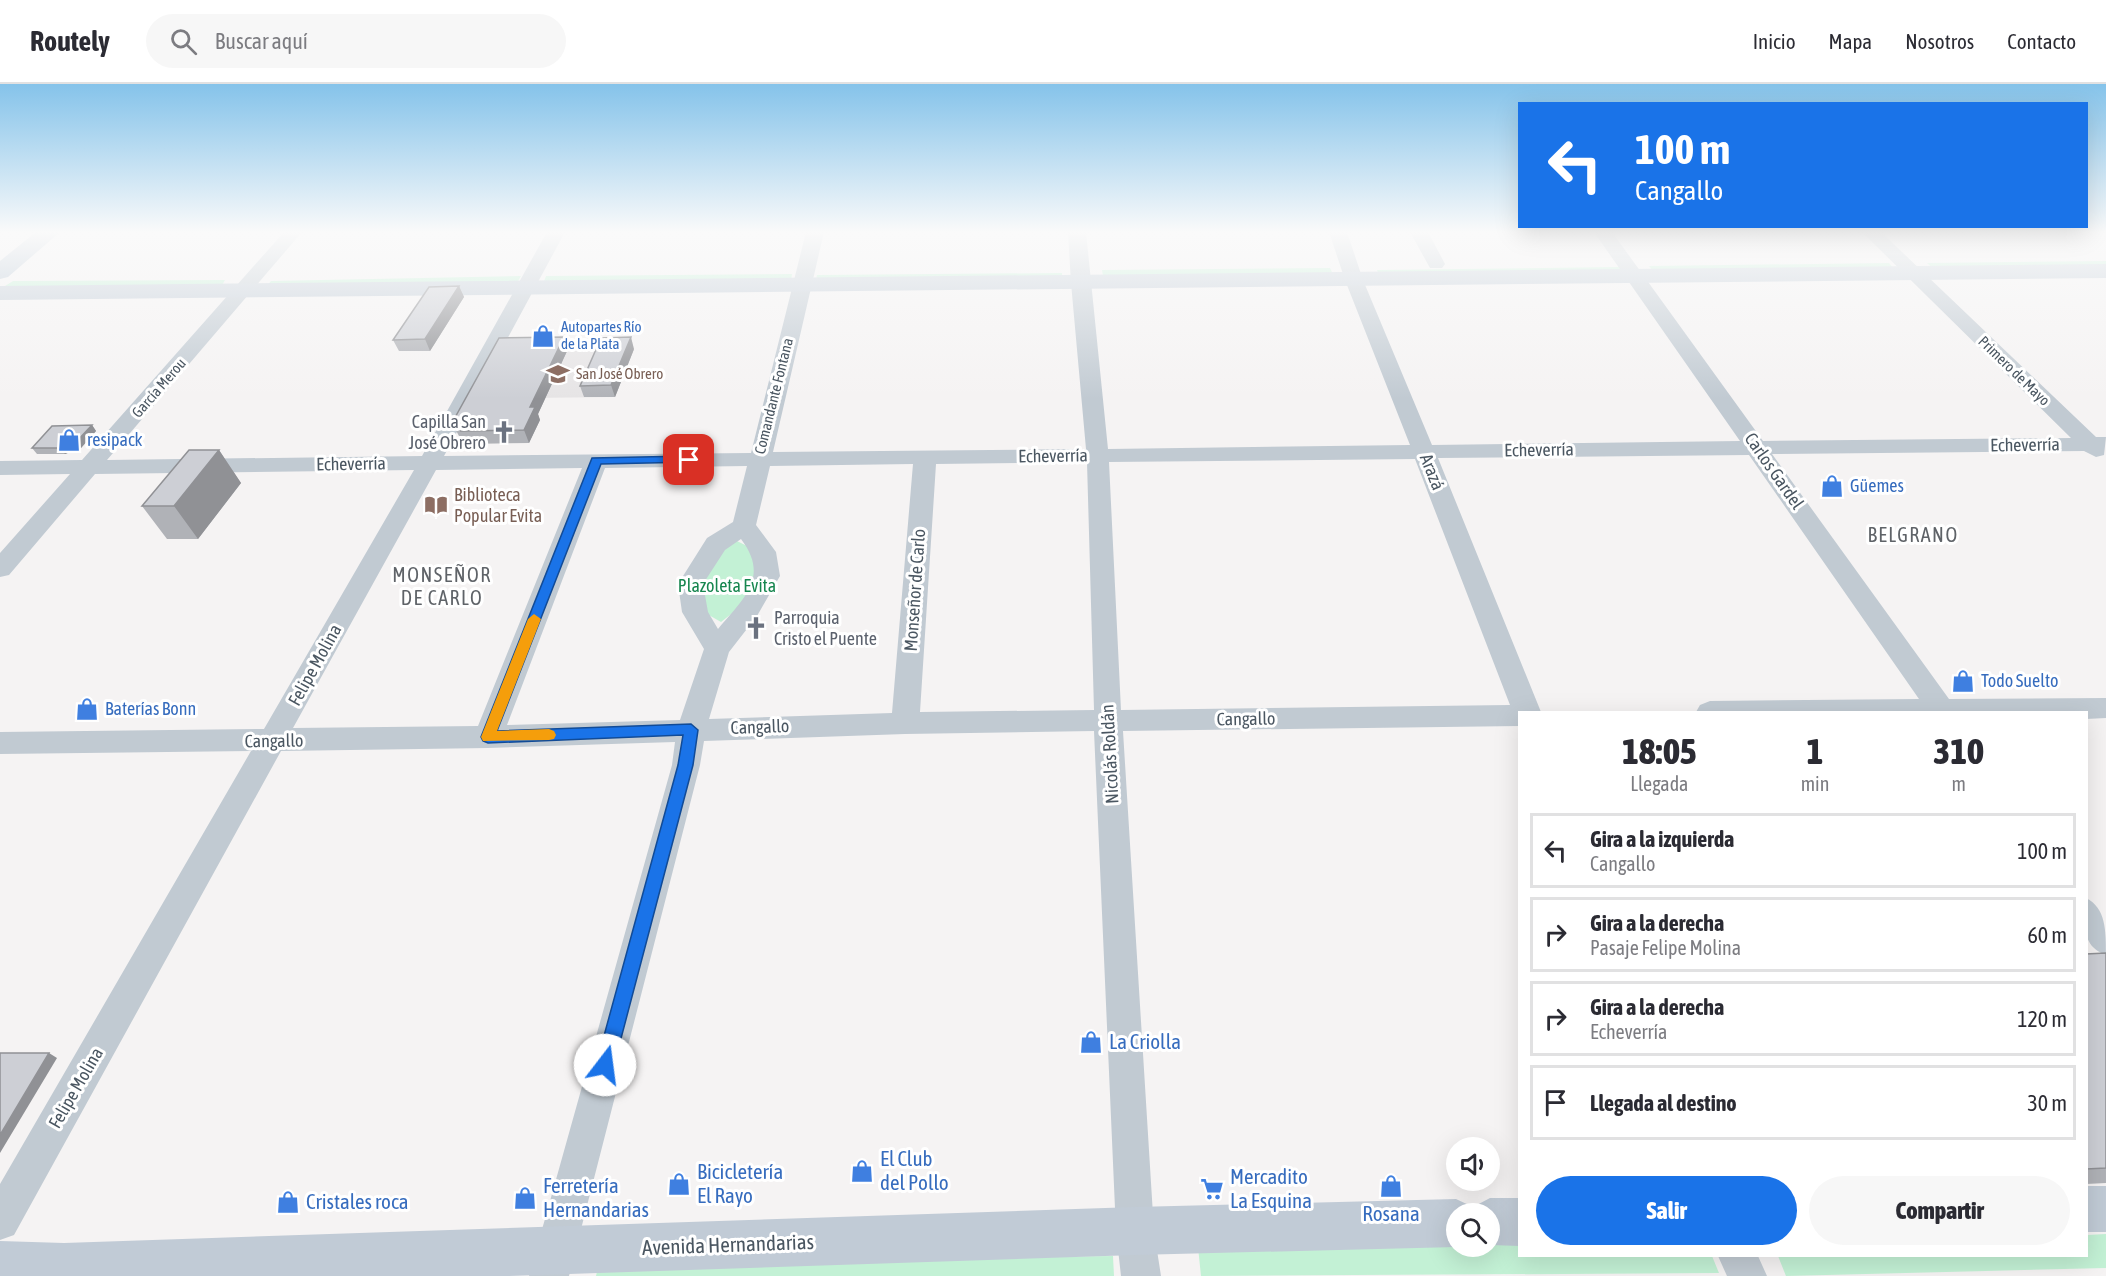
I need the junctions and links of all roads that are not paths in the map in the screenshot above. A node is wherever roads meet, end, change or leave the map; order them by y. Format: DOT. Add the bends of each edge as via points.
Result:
graph roads {
  1 [pos="134,288"];
  2 [pos="246,288"];
  3 [pos="526,288"];
  4 [pos="800,288"];
  5 [pos="1081,288"];
  6 [pos="1358,288"];
  7 [pos="1642,288"];
  8 [pos="1930,288"];
  9 [pos="0,293"];
  10 [pos="1758,448"];
  11 [pos="2101,449"];
  12 [pos="1424,452"];
  13 [pos="1098,455"];
  14 [pos="925,457"];
  15 [pos="759,459"];
  16 [pos="596,461"];
  17 [pos="429,463"];
  18 [pos="91,467"];
  19 [pos="0,468"];
  20 [pos="744,526"];
  21 [pos="0,569"];
  22 [pos="717,649"];
  23 [pos="2106,708"];
  24 [pos="1527,711"];
  25 [pos="1942,711"];
  26 [pos="1518,715"];
  27 [pos="1108,721"];
  28 [pos="905,723"];
  29 [pos="691,730"];
  30 [pos="488,737"];
  31 [pos="272,741"];
  32 [pos="0,743"];
  33 [pos="2088,915"];
  34 [pos="2106,939"];
  35 [pos="2088,1209"];
  36 [pos="2106,1209"];
  37 [pos="0,1221"];
  38 [pos="1500,1222"];
  39 [pos="1518,1222"];
  40 [pos="1446,1224"];
  41 [pos="1138,1254"];
  42 [pos="1738,1257"];
  43 [pos="552,1263"];
  44 [pos="0,1265"];
  45 [pos="1747,1276"];
  1 -- 9 [label="main road"];
  2 -- 18 [label="street, García Merou"];
  3 -- 17 [label="street, Felipe Molina"];
  4 -- 15 [label="street, Comandante Fontana"];
  5 -- 13 [label="street, Nicolás Roldán"];
  6 -- 12 [label="street, Arazá"];
  7 -- 10 [label="street, Carlos Gardel"];
  8 -- 11 [label="street, Primero de Mayo"];
  10 -- 11 [label="street, Echeverría"];
  10 -- 12 [label="street, Echeverría"];
  10 -- 25 [label="street, Carlos Gardel"];
  12 -- 13 [label="street, Echeverría"];
  12 -- 24 [label="street, Arazá"];
  13 -- 14 [label="street, Echeverría"];
  13 -- 27 [label="street, Nicolás Roldán"];
  14 -- 15 [label="street, Echeverría"];
  14 -- 28 [label="street, Monseñor de Carlo"];
  15 -- 16 [label="street, Echeverría"];
  15 -- 20 [label="street, Comandante Fontana"];
  16 -- 17 [label="street, Echeverría"];
  16 -- 30 [label="street"];
  17 -- 18 [label="street, Echeverría"];
  17 -- 31 [label="street, Felipe Molina"];
  18 -- 19 [label="street, Echeverría"];
  18 -- 21 [label="street, García Merou"];
  20 -- 22 [label="street" via="764,552 768,576 748,610"];
  20 -- 22 [label="street" via="716,544 690,584 695,612"];
  22 -- 29 [label="street"];
  23 -- 25 [label="street"];
  26 -- 27 [label="street, Cangallo"];
  27 -- 28 [label="street, Cangallo"];
  27 -- 41 [label="street, Nicolás Roldán"];
  28 -- 29 [label="street, Cangallo"];
  29 -- 30 [label="street, Cangallo"];
  29 -- 43 [label="street" via="686,765"];
  30 -- 31 [label="street, Cangallo"];
  31 -- 32 [label="street, Cangallo"];
  31 -- 37 [label="street, Felipe Molina"];
  33 -- 34 [label="street"];
  35 -- 36 [label="main road"];
  38 -- 39 [label="main road"];
  40 -- 41 [label="main road, Avenida Hernandarias"];
  41 -- 43 [label="main road, Avenida Hernandarias"];
  42 -- 45 [label="street"];
  43 -- 44 [label="main road, Avenida Hernandarias"];
}
